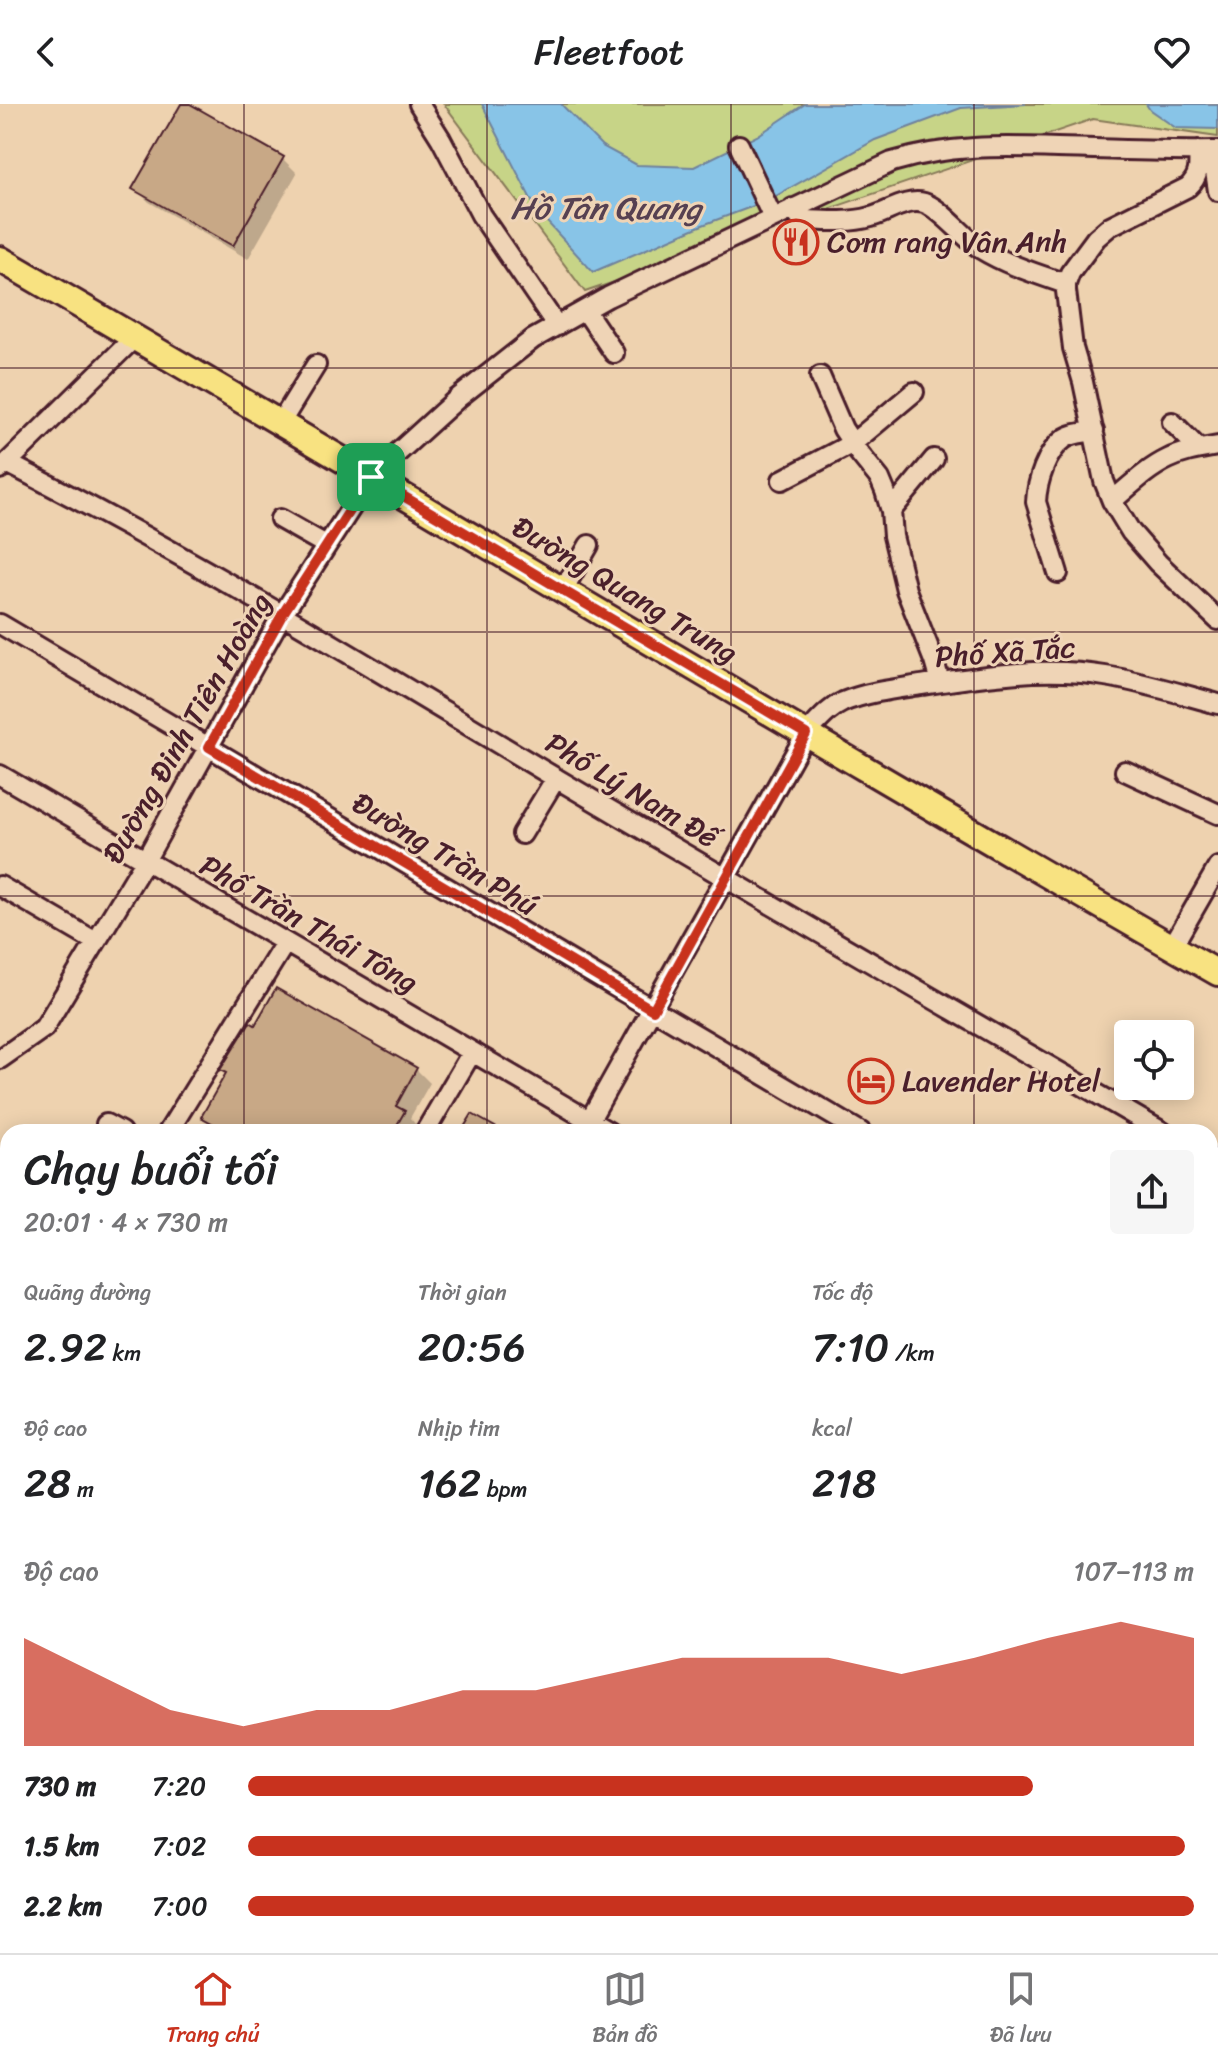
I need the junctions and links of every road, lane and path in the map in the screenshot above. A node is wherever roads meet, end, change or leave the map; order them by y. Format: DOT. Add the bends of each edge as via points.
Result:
graph roads {
  1 [pos="419,104"];
  2 [pos="739,145"];
  3 [pos="1210,151"];
  4 [pos="1218,191"];
  5 [pos="793,208"];
  6 [pos="773,218"];
  7 [pos="0,259"];
  8 [pos="1066,284"];
  9 [pos="585,310"];
  10 [pos="557,326"];
  11 [pos="135,337"];
  12 [pos="614,353"];
  13 [pos="316,365"];
  14 [pos="820,376"];
  15 [pos="914,392"];
  16 [pos="281,422"];
  17 [pos="1172,422"];
  18 [pos="1094,431"];
  19 [pos="853,443"];
  20 [pos="1218,446"];
  21 [pos="1199,449"];
  22 [pos="934,459"];
  23 [pos="3,466"];
  24 [pos="371,477"];
  25 [pos="782,480"];
  26 [pos="1112,501"];
  27 [pos="891,511"];
  28 [pos="280,519"];
  29 [pos="326,545"];
  30 [pos="589,545"];
  31 [pos="1058,573"];
  32 [pos="563,590"];
  33 [pos="282,615"];
  34 [pos="1218,620"];
  35 [pos="0,624"];
  36 [pos="940,682"];
  37 [pos="1218,704"];
  38 [pos="806,734"];
  39 [pos="209,747"];
  40 [pos="1125,771"];
  41 [pos="0,775"];
  42 [pos="556,778"];
  43 [pos="1218,814"];
  44 [pos="522,834"];
  45 [pos="145,861"];
  46 [pos="1218,867"];
  47 [pos="727,879"];
  48 [pos="0,886"];
  49 [pos="96,942"];
  50 [pos="285,943"];
  51 [pos="1172,947"];
  52 [pos="1218,973"];
  53 [pos="653,1010"];
  54 [pos="472,1052"];
  55 [pos="0,1059"];
  56 [pos="173,1124"];
  57 [pos="430,1124"];
  58 [pos="581,1124"];
  59 [pos="588,1124"];
  60 [pos="847,1124"];
  61 [pos="1149,1124"];
  1 -- 10 [label="street" via="481,215"];
  2 -- 6 [label="street"];
  3 -- 4 [label="street"];
  3 -- 5 [label="street, Đường Đinh Tiên Hoàng" via="992,146 936,151 892,162"];
  3 -- 8 [label="street" via="1188,187 1096,238"];
  5 -- 6 [label="street, Đường Đinh Tiên Hoàng"];
  5 -- 8 [label="street" via="804,220 858,219 923,203 984,251"];
  6 -- 9 [label="street, Đường Đinh Tiên Hoàng"];
  7 -- 11 [label="main road, Đường Quang Trung"];
  8 -- 18 [label="street" via="1073,348"];
  9 -- 10 [label="street, Đường Đinh Tiên Hoàng"];
  9 -- 12 [label="street"];
  10 -- 24 [label="street, Đường Đinh Tiên Hoàng" via="458,398"];
  11 -- 16 [label="main road, Đường Quang Trung"];
  11 -- 23 [label="street"];
  13 -- 16 [label="street"];
  14 -- 19 [label="street"];
  15 -- 19 [label="street"];
  16 -- 24 [label="main road, Đường Quang Trung"];
  17 -- 21 [label="street"];
  18 -- 26 [label="street"];
  18 -- 31 [label="street" via="1057,445 1037,491"];
  19 -- 25 [label="street"];
  19 -- 27 [label="street" via="880,479"];
  20 -- 21 [label="street"];
  21 -- 26 [label="street" via="1168,459"];
  22 -- 27 [label="street"];
  23 -- 33 [label="street, Phố Lý Nam Đế" via="82,502"];
  24 -- 29 [label="street, Đường Đinh Tiên Hoàng"];
  24 -- 32 [label="main road, Đường Quang Trung"];
  26 -- 34 [label="street" via="1158,563"];
  27 -- 36 [label="street" via="906,590"];
  28 -- 29 [label="street"];
  29 -- 33 [label="street, Đường Đinh Tiên Hoàng"];
  30 -- 32 [label="street"];
  32 -- 38 [label="main road, Đường Quang Trung"];
  33 -- 39 [label="street, Đường Đinh Tiên Hoàng"];
  33 -- 42 [label="street, Phố Lý Nam Đế"];
  35 -- 39 [label="street, Đường Trần Phú"];
  36 -- 37 [label="street, Phố Xã Tắc" via="1029,672 1102,675"];
  36 -- 38 [label="street, Phố Xã Tắc" via="852,699 830,710"];
  38 -- 47 [label="street, Phố Xã Tắc"];
  38 -- 51 [label="main road, Đường Quang Trung"];
  39 -- 45 [label="street, Đường Đinh Tiên Hoàng"];
  39 -- 53 [label="street, Đường Trần Phú"];
  40 -- 43 [label="street"];
  41 -- 45 [label="street, Phố Trần Thái Tông"];
  42 -- 44 [label="street"];
  42 -- 47 [label="street, Phố Lý Nam Đế"];
  45 -- 49 [label="street, Đường Đinh Tiên Hoàng"];
  45 -- 50 [label="street, Phố Trần Thái Tông"];
  46 -- 51 [label="street"];
  47 -- 53 [label="street, Phố Xã Tắc"];
  47 -- 61 [label="street, Phố Lý Nam Đế"];
  48 -- 49 [label="street"];
  49 -- 55 [label="street, Đường Đinh Tiên Hoàng" via="44,1028"];
  50 -- 54 [label="street, Phố Trần Thái Tông"];
  50 -- 56 [label="street"];
  51 -- 52 [label="main road, Đường Quang Trung"];
  53 -- 59 [label="street, Phố Xã Tắc"];
  53 -- 60 [label="street, Đường Trần Phú"];
  54 -- 57 [label="street"];
  54 -- 58 [label="street, Phố Trần Thái Tông"];
}
